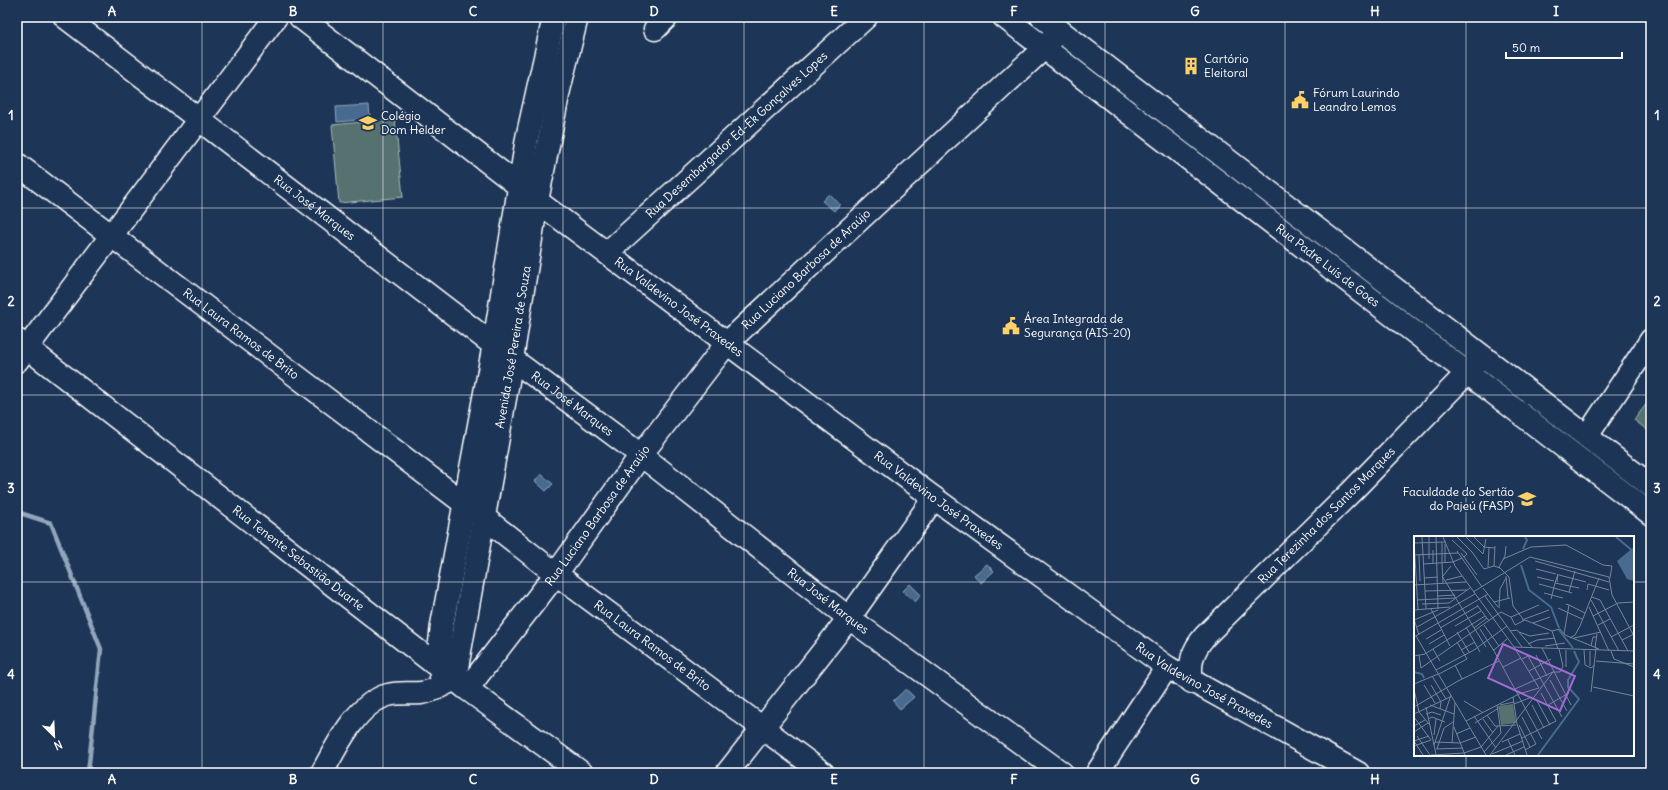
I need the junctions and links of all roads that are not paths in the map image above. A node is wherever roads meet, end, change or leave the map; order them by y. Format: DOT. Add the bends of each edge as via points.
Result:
graph roads {
  1 [pos="64,17"];
  2 [pos="276,17"];
  3 [pos="300,17"];
  4 [pos="577,17"];
  5 [pos="866,17"];
  6 [pos="1004,17"];
  7 [pos="1042,17"];
  8 [pos="552,18"];
  9 [pos="1059,30"];
  10 [pos="1044,48"];
  11 [pos="199,120"];
  12 [pos="17,164"];
  13 [pos="519,186"];
  14 [pos="537,201"];
  15 [pos="112,236"];
  16 [pos="608,252"];
  17 [pos="1651,340"];
  18 [pos="727,343"];
  19 [pos="494,344"];
  20 [pos="20,350"];
  21 [pos="1481,355"];
  22 [pos="512,359"];
  23 [pos="1467,373"];
  24 [pos="1587,436"];
  25 [pos="641,455"];
  26 [pos="1651,486"];
  27 [pos="934,498"];
  28 [pos="474,510"];
  29 [pos="1651,514"];
  30 [pos="556,574"];
  31 [pos="850,618"];
  32 [pos="1167,667"];
  33 [pos="451,680"];
  34 [pos="1192,682"];
  35 [pos="762,728"];
  36 [pos="1107,770"];
  37 [pos="322,773"];
  38 [pos="582,773"];
  39 [pos="727,773"];
  40 [pos="823,773"];
  41 [pos="1062,773"];
  42 [pos="1358,773"];
  1 -- 11 [label="street, Rua José Marques"];
  2 -- 11 [label="street"];
  3 -- 13 [label="street"];
  4 -- 14 [label="street, Avenida José Pereira de Souza" via="559,90"];
  5 -- 16 [label="street, Rua Desembargador Ed-Ek Gonçalves Lopes"];
  6 -- 10 [label="street, Rua Padre Luís de Goes"];
  7 -- 9 [label="street, Rua Padre Luís de Goes"];
  8 -- 13 [label="street, Avenida José Pereira de Souza"];
  9 -- 10 [label="street, Rua Luciano Barbosa de Araújo"];
  9 -- 21 [label="street, Rua Padre Luís de Goes"];
  10 -- 18 [label="street, Rua Luciano Barbosa de Araújo"];
  10 -- 23 [label="street, Rua Padre Luís de Goes"];
  11 -- 15 [label="street"];
  11 -- 19 [label="street, Rua José Marques"];
  12 -- 15 [label="street, Rua Laura Ramos de Brito"];
  13 -- 19 [label="street, Avenida José Pereira de Souza"];
  14 -- 16 [label="street, Rua Valdevino José Praxedes"];
  14 -- 22 [label="street, Avenida José Pereira de Souza"];
  15 -- 20 [label="street"];
  15 -- 28 [label="street, Rua Laura Ramos de Brito"];
  16 -- 18 [label="street, Rua Valdevino José Praxedes"];
  17 -- 24 [label="street"];
  18 -- 25 [label="street, Rua Luciano Barbosa de Araújo"];
  18 -- 27 [label="street, Rua Valdevino José Praxedes"];
  19 -- 22 [label="street, Rua José Marques"];
  19 -- 28 [label="street, Avenida José Pereira de Souza"];
  20 -- 33 [label="street, Rua Tenente Sebastião Duarte"];
  21 -- 23 [label="street, Rua Terezinha dos Santos Marques"];
  21 -- 24 [label="street, Rua Padre Luís de Goes"];
  22 -- 25 [label="street, Rua José Marques"];
  22 -- 28 [label="street, Avenida José Pereira de Souza"];
  23 -- 29 [label="street, Rua Padre Luís de Goes"];
  23 -- 34 [label="street, Rua Terezinha dos Santos Marques" via="1352,491 1204,636 1196,646 1191,659"];
  24 -- 26 [label="street, Rua Padre Luís de Goes"];
  25 -- 30 [label="street, Rua Luciano Barbosa de Araújo"];
  25 -- 31 [label="street, Rua José Marques"];
  27 -- 31 [label="street"];
  27 -- 32 [label="street, Rua Valdevino José Praxedes"];
  28 -- 30 [label="street, Rua Laura Ramos de Brito"];
  28 -- 33 [label="street, Avenida José Pereira de Souza"];
  30 -- 33 [label="street, Rua Luciano Barbosa de Araújo"];
  30 -- 35 [label="street, Rua Laura Ramos de Brito"];
  31 -- 35 [label="street"];
  31 -- 41 [label="street, Rua José Marques"];
  32 -- 34 [label="street, Rua Valdevino José Praxedes"];
  32 -- 36 [label="street"];
  33 -- 37 [label="street" via="429,692 387,695 372,702 360,712"];
  33 -- 38 [label="street, Rua Tenente Sebastião Duarte"];
  34 -- 42 [label="street, Rua Valdevino José Praxedes"];
  35 -- 39 [label="street"];
  35 -- 40 [label="street, Rua Laura Ramos de Brito"];
}
